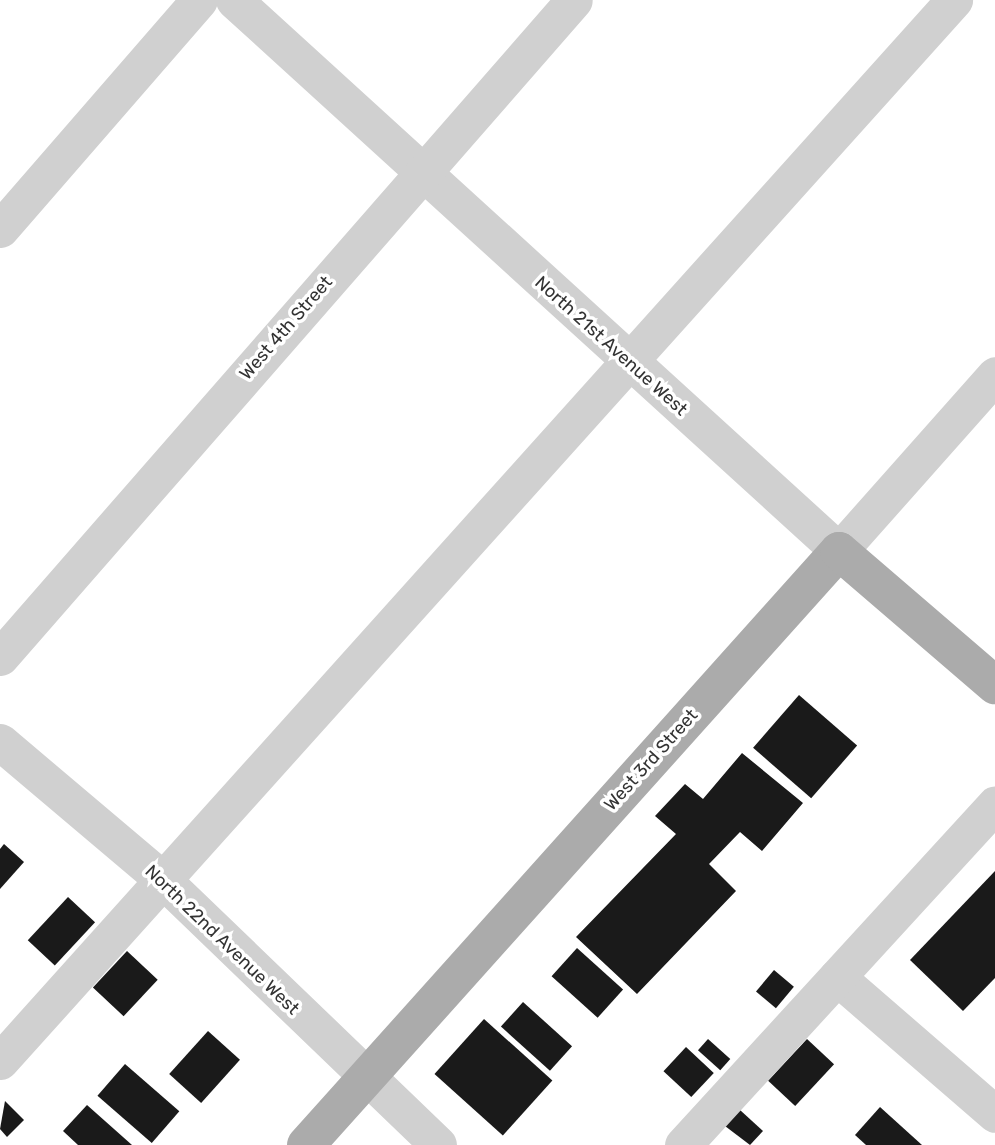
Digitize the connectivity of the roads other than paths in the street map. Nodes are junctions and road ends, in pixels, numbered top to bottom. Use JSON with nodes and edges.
{"nodes":[{"id":1,"x":199,"y":0,"type":"edge"},
{"id":2,"x":234,"y":0,"type":"edge"},
{"id":3,"x":574,"y":0,"type":"edge"},
{"id":4,"x":954,"y":0,"type":"edge"},
{"id":5,"x":421,"y":171,"type":"junction"},
{"id":6,"x":0,"y":229,"type":"edge"},
{"id":7,"x":628,"y":364,"type":"junction"},
{"id":8,"x":995,"y":375,"type":"edge"},
{"id":9,"x":839,"y":551,"type":"junction"},
{"id":10,"x":0,"y":657,"type":"edge"},
{"id":11,"x":995,"y":685,"type":"edge"},
{"id":12,"x":0,"y":742,"type":"edge"},
{"id":13,"x":995,"y":804,"type":"edge"},
{"id":14,"x":162,"y":880,"type":"junction"},
{"id":15,"x":837,"y":977,"type":"junction"},
{"id":16,"x":0,"y":1061,"type":"edge"},
{"id":17,"x":366,"y":1079,"type":"junction"},
{"id":18,"x":995,"y":1114,"type":"edge"},
{"id":19,"x":306,"y":1145,"type":"edge"},
{"id":20,"x":438,"y":1145,"type":"edge"},
{"id":21,"x":683,"y":1145,"type":"edge"}],
"edges":[{"from":1,"to":6,"type":"street"},
{"from":2,"to":5,"type":"street","name":"North 21st Avenue West"},
{"from":3,"to":5,"type":"street","name":"West 4th Street"},
{"from":4,"to":7,"type":"street"},
{"from":5,"to":7,"type":"street","name":"North 21st Avenue West"},
{"from":5,"to":10,"type":"street","name":"West 4th Street"},
{"from":7,"to":9,"type":"street","name":"North 21st Avenue West"},
{"from":7,"to":14,"type":"street"},
{"from":8,"to":9,"type":"street","name":"West 3rd Street"},
{"from":9,"to":11,"type":"main road","name":"North 21st Avenue West"},
{"from":9,"to":17,"type":"main road","name":"West 3rd Street"},
{"from":12,"to":14,"type":"street","name":"North 22nd Avenue West"},
{"from":13,"to":15,"type":"street"},
{"from":14,"to":16,"type":"street"},
{"from":14,"to":17,"type":"street","name":"North 22nd Avenue West"},
{"from":15,"to":18,"type":"street"},
{"from":15,"to":21,"type":"street"},
{"from":17,"to":19,"type":"main road","name":"West 3rd Street"},
{"from":17,"to":20,"type":"street","name":"North 22nd Avenue West"}]}
